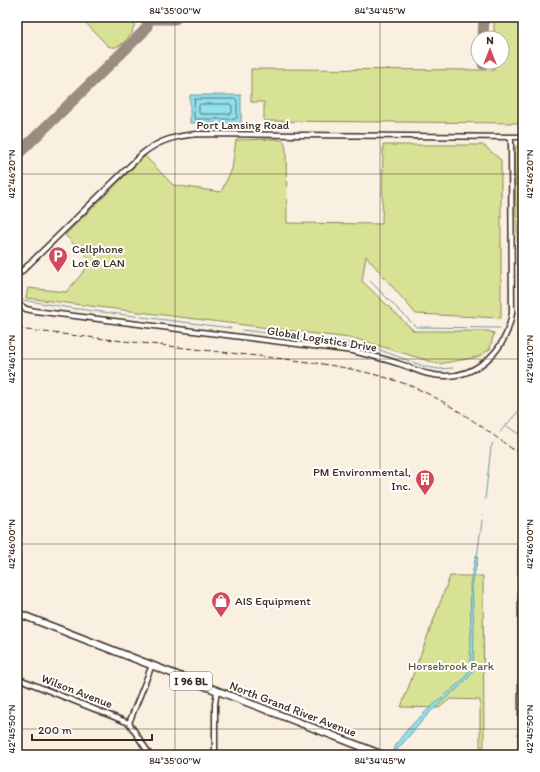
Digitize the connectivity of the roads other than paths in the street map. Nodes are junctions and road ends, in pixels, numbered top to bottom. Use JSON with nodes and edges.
{"nodes":[{"id":1,"x":511,"y":136,"type":"junction"},
{"id":2,"x":523,"y":137,"type":"edge"},
{"id":3,"x":17,"y":276,"type":"edge"},
{"id":4,"x":17,"y":303,"type":"edge"},
{"id":5,"x":523,"y":532,"type":"edge"},
{"id":6,"x":522,"y":590,"type":"edge"},
{"id":7,"x":17,"y":613,"type":"edge"},
{"id":8,"x":152,"y":665,"type":"junction"},
{"id":9,"x":17,"y":678,"type":"edge"},
{"id":10,"x":217,"y":691,"type":"junction"},
{"id":11,"x":129,"y":723,"type":"junction"},
{"id":12,"x":365,"y":748,"type":"junction"},
{"id":13,"x":150,"y":755,"type":"edge"},
{"id":14,"x":215,"y":755,"type":"edge"},
{"id":15,"x":357,"y":755,"type":"edge"},
{"id":16,"x":383,"y":755,"type":"edge"},
{"id":17,"x":521,"y":755,"type":"edge"}],
"edges":[{"from":1,"to":2,"type":"street","name":"Port Lansing Road"},
{"from":1,"to":3,"type":"street","name":"Port Lansing Road"},
{"from":1,"to":4,"type":"street","name":"Global Logistics Drive"},
{"from":5,"to":6,"type":"street"},
{"from":6,"to":17,"type":"street"},
{"from":7,"to":8,"type":"main road","name":"North Grand River Avenue","number":"I 96 BL"},
{"from":8,"to":10,"type":"main road","name":"North Grand River Avenue","number":"I 96 BL"},
{"from":8,"to":11,"type":"street"},
{"from":9,"to":11,"type":"street","name":"Wilson Avenue"},
{"from":10,"to":12,"type":"main road","name":"North Grand River Avenue","number":"I 96 BL"},
{"from":10,"to":14,"type":"street"},
{"from":11,"to":13,"type":"street"},
{"from":12,"to":15,"type":"street"},
{"from":12,"to":16,"type":"main road","name":"North Grand River Avenue","number":"I 96 BL"}]}
